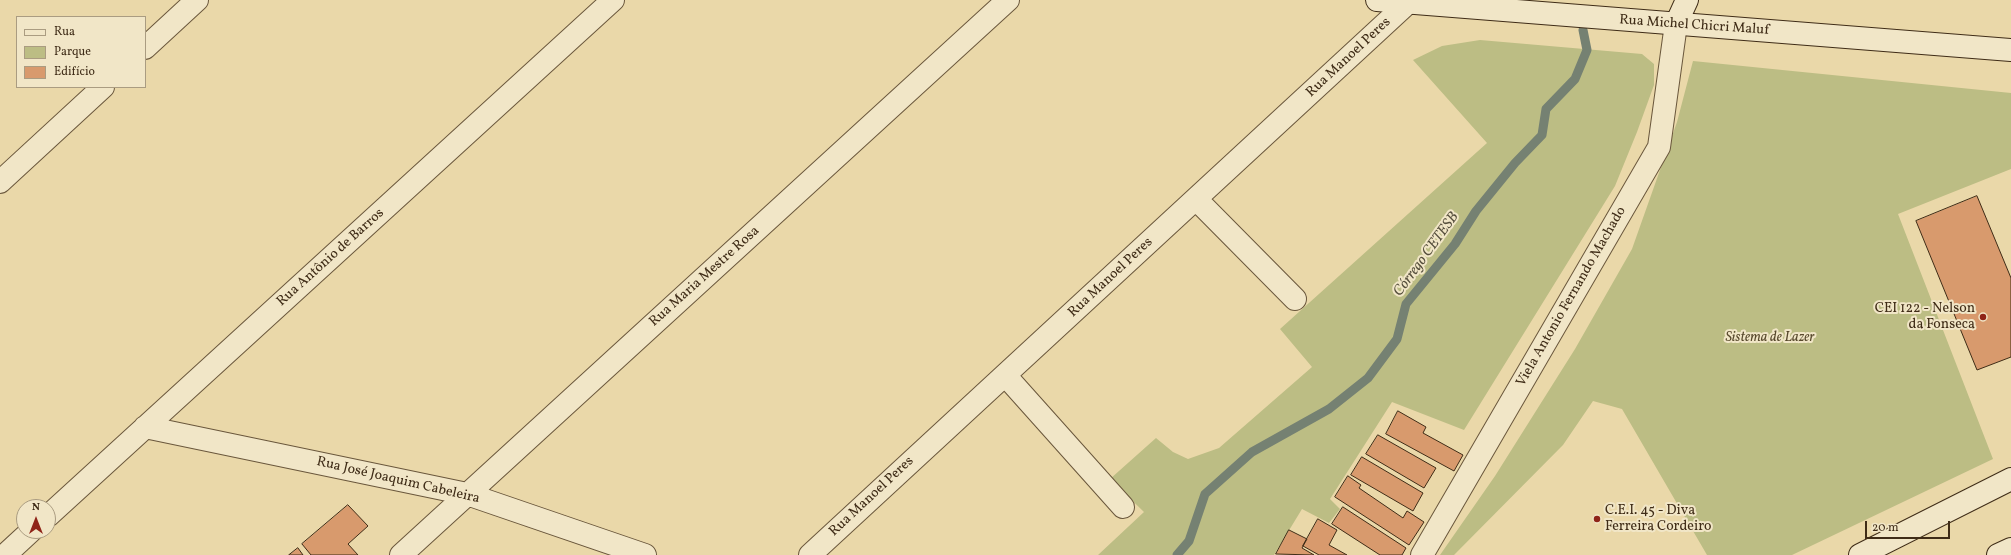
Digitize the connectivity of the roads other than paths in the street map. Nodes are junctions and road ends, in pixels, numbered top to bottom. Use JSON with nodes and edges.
{"nodes":[{"id":1,"x":197,"y":0,"type":"edge"},
{"id":2,"x":613,"y":0,"type":"edge"},
{"id":3,"x":1008,"y":0,"type":"edge"},
{"id":4,"x":1377,"y":0,"type":"edge"},
{"id":5,"x":1687,"y":0,"type":"edge"},
{"id":6,"x":1410,"y":2,"type":"edge"},
{"id":7,"x":1676,"y":24,"type":"junction"},
{"id":8,"x":146,"y":47,"type":"edge"},
{"id":9,"x":2011,"y":50,"type":"edge"},
{"id":10,"x":102,"y":88,"type":"edge"},
{"id":11,"x":0,"y":182,"type":"edge"},
{"id":12,"x":1196,"y":199,"type":"junction"},
{"id":13,"x":1295,"y":299,"type":"dead end"},
{"id":14,"x":1005,"y":375,"type":"junction"},
{"id":15,"x":145,"y":427,"type":"junction"},
{"id":16,"x":2011,"y":478,"type":"edge"},
{"id":17,"x":467,"y":494,"type":"junction"},
{"id":18,"x":1123,"y":507,"type":"dead end"},
{"id":19,"x":56,"y":509,"type":"edge"},
{"id":20,"x":22,"y":539,"type":"edge"},
{"id":21,"x":2011,"y":549,"type":"edge"},
{"id":22,"x":824,"y":550,"type":"edge"},
{"id":23,"x":5,"y":555,"type":"edge"},
{"id":24,"x":401,"y":555,"type":"edge"},
{"id":25,"x":646,"y":555,"type":"edge"},
{"id":26,"x":1422,"y":555,"type":"edge"},
{"id":27,"x":1860,"y":555,"type":"edge"},
{"id":28,"x":1998,"y":555,"type":"edge"}],
"edges":[{"from":1,"to":8,"type":"street"},
{"from":2,"to":15,"type":"street","name":"Rua Antônio de Barros"},
{"from":3,"to":17,"type":"street","name":"Rua Maria Mestre Rosa"},
{"from":4,"to":6,"type":"street","name":"Rua Michel Chicri Maluf"},
{"from":5,"to":7,"type":"street","name":"Viela Antonio Fernando Machado"},
{"from":6,"to":7,"type":"street","name":"Rua Michel Chicri Maluf"},
{"from":6,"to":12,"type":"street","name":"Rua Manoel Peres"},
{"from":7,"to":9,"type":"street","name":"Rua Michel Chicri Maluf"},
{"from":7,"to":26,"type":"street","name":"Viela Antonio Fernando Machado"},
{"from":10,"to":11,"type":"street"},
{"from":12,"to":13,"type":"street"},
{"from":12,"to":14,"type":"street","name":"Rua Manoel Peres"},
{"from":14,"to":18,"type":"street"},
{"from":14,"to":22,"type":"street","name":"Rua Manoel Peres"},
{"from":15,"to":17,"type":"street","name":"Rua José Joaquim Cabeleira"},
{"from":15,"to":19,"type":"street","name":"Rua Antônio de Barros"},
{"from":16,"to":27,"type":"street"},
{"from":17,"to":24,"type":"street","name":"Rua Maria Mestre Rosa"},
{"from":17,"to":25,"type":"street","name":"Rua José Joaquim Cabeleira"},
{"from":20,"to":23,"type":"street"},
{"from":21,"to":28,"type":"street"}]}
